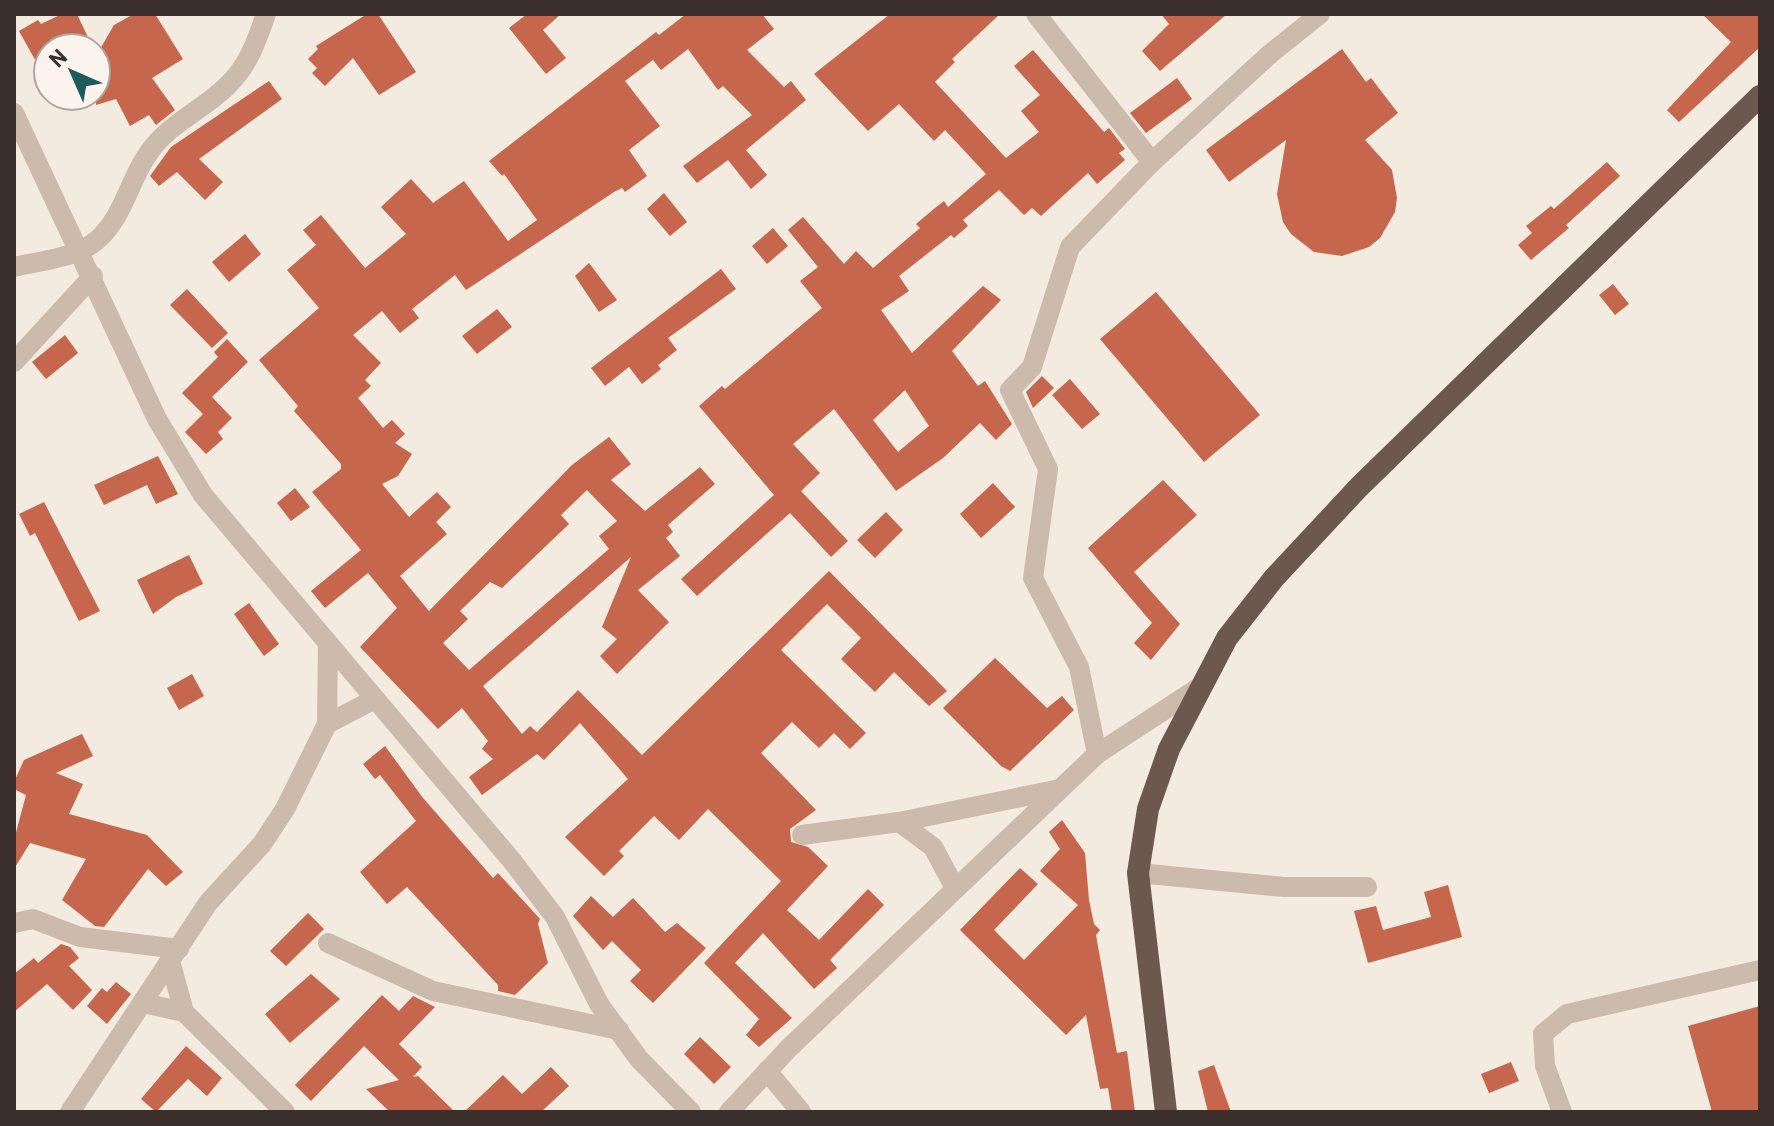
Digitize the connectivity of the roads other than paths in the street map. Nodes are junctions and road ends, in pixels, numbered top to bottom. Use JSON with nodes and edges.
{"nodes":[{"id":1,"x":266,"y":14,"type":"edge"},
{"id":2,"x":1036,"y":14,"type":"edge"},
{"id":3,"x":1320,"y":14,"type":"edge"},
{"id":4,"x":1760,"y":96,"type":"edge"},
{"id":5,"x":14,"y":113,"type":"edge"},
{"id":6,"x":1152,"y":162,"type":"junction"},
{"id":7,"x":81,"y":250,"type":"junction"},
{"id":8,"x":14,"y":267,"type":"edge"},
{"id":9,"x":93,"y":276,"type":"junction"},
{"id":10,"x":14,"y":362,"type":"edge"},
{"id":11,"x":328,"y":643,"type":"junction"},
{"id":12,"x":1198,"y":688,"type":"junction"},
{"id":13,"x":373,"y":700,"type":"junction"},
{"id":14,"x":327,"y":724,"type":"junction"},
{"id":15,"x":1097,"y":754,"type":"junction"},
{"id":16,"x":1061,"y":788,"type":"junction"},
{"id":17,"x":899,"y":822,"type":"junction"},
{"id":18,"x":802,"y":835,"type":"dead end"},
{"id":19,"x":1138,"y":873,"type":"junction"},
{"id":20,"x":1367,"y":887,"type":"dead end"},
{"id":21,"x":955,"y":888,"type":"junction"},
{"id":22,"x":14,"y":923,"type":"edge"},
{"id":23,"x":328,"y":943,"type":"dead end"},
{"id":24,"x":174,"y":955,"type":"junction"},
{"id":25,"x":1760,"y":970,"type":"edge"},
{"id":26,"x":143,"y":1003,"type":"junction"},
{"id":27,"x":184,"y":1012,"type":"junction"},
{"id":28,"x":619,"y":1030,"type":"junction"},
{"id":29,"x":767,"y":1071,"type":"junction"},
{"id":30,"x":70,"y":1112,"type":"edge"},
{"id":31,"x":285,"y":1112,"type":"edge"},
{"id":32,"x":691,"y":1112,"type":"edge"},
{"id":33,"x":729,"y":1112,"type":"edge"},
{"id":34,"x":801,"y":1112,"type":"edge"},
{"id":35,"x":1166,"y":1112,"type":"edge"},
{"id":36,"x":1562,"y":1112,"type":"edge"}],
"edges":[{"from":1,"to":7,"type":"street"},
{"from":2,"to":6,"type":"street"},
{"from":3,"to":6,"type":"street"},
{"from":4,"to":12,"type":"highway"},
{"from":5,"to":7,"type":"street"},
{"from":6,"to":15,"type":"street"},
{"from":7,"to":8,"type":"street"},
{"from":7,"to":9,"type":"street"},
{"from":9,"to":10,"type":"street"},
{"from":9,"to":11,"type":"street"},
{"from":11,"to":13,"type":"street"},
{"from":11,"to":14,"type":"street"},
{"from":12,"to":15,"type":"street"},
{"from":12,"to":19,"type":"highway"},
{"from":13,"to":14,"type":"street"},
{"from":13,"to":28,"type":"street"},
{"from":14,"to":24,"type":"street"},
{"from":15,"to":16,"type":"street"},
{"from":16,"to":17,"type":"street"},
{"from":16,"to":21,"type":"street"},
{"from":17,"to":18,"type":"street"},
{"from":17,"to":21,"type":"street"},
{"from":19,"to":20,"type":"street"},
{"from":19,"to":35,"type":"highway"},
{"from":21,"to":29,"type":"street"},
{"from":22,"to":24,"type":"street"},
{"from":23,"to":28,"type":"street"},
{"from":24,"to":26,"type":"street"},
{"from":24,"to":27,"type":"street"},
{"from":25,"to":36,"type":"street"},
{"from":26,"to":27,"type":"street"},
{"from":26,"to":30,"type":"street"},
{"from":27,"to":31,"type":"street"},
{"from":28,"to":32,"type":"street"},
{"from":29,"to":33,"type":"street"},
{"from":29,"to":34,"type":"street"}]}
